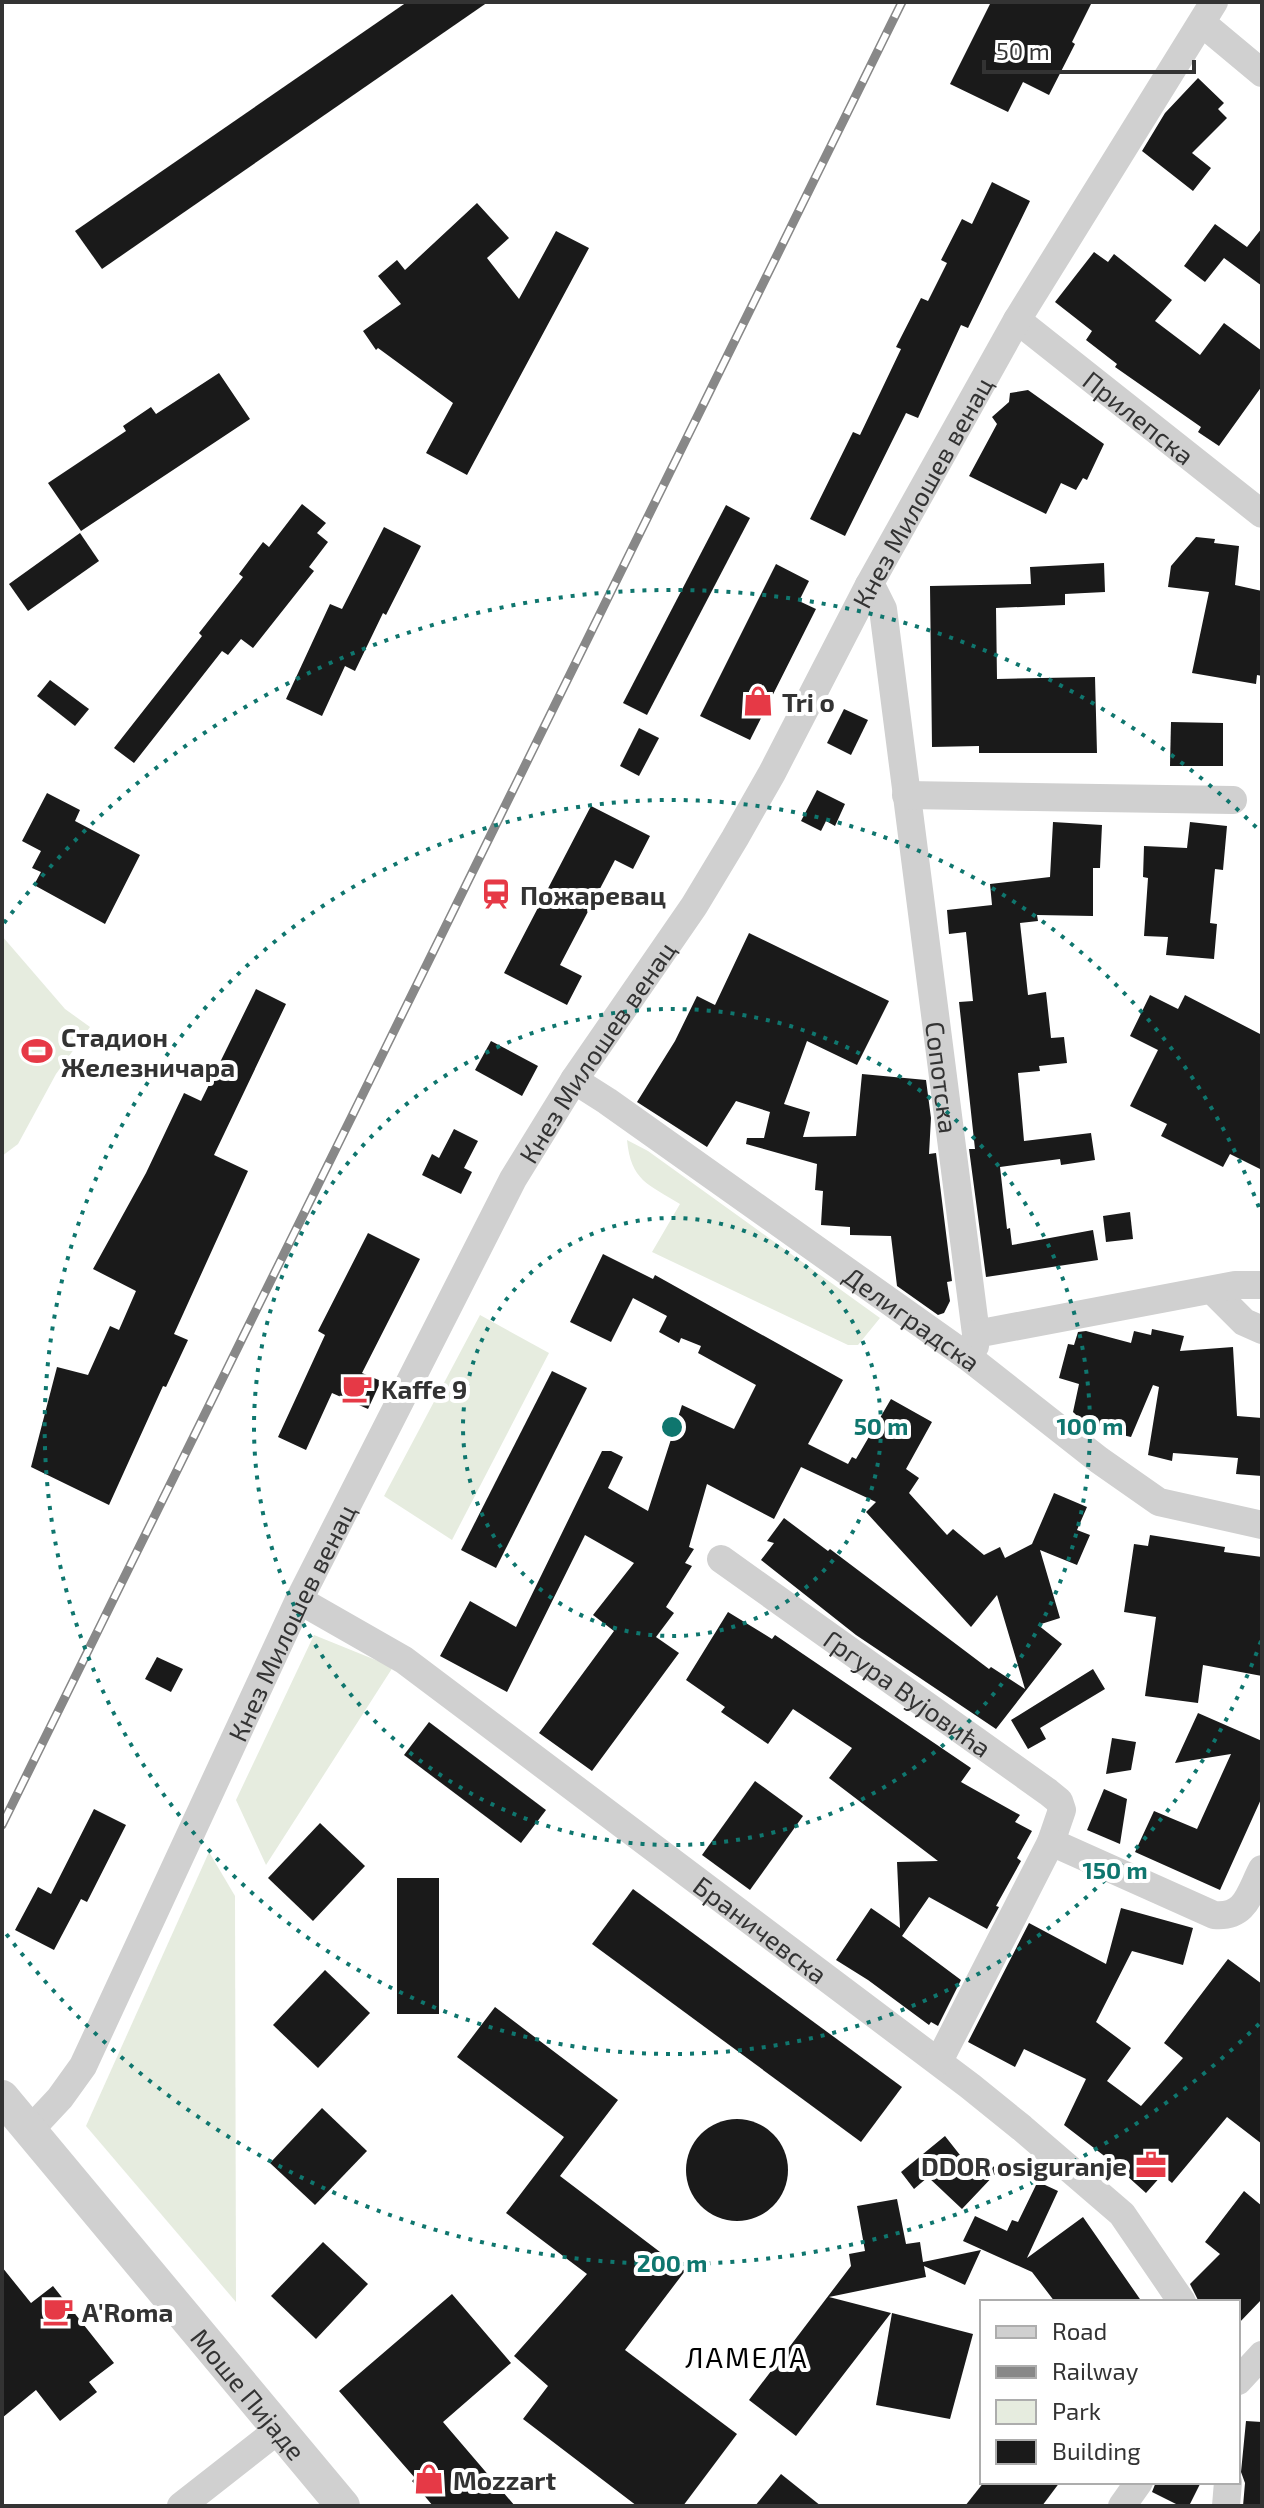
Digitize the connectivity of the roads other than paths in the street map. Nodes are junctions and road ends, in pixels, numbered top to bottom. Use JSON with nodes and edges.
{"nodes":[{"id":1,"x":1208,"y":12,"type":"edge"},
{"id":2,"x":1262,"y":73,"type":"edge"},
{"id":3,"x":1017,"y":320,"type":"junction"},
{"id":4,"x":1262,"y":514,"type":"edge"},
{"id":5,"x":869,"y":585,"type":"junction"},
{"id":6,"x":906,"y":795,"type":"junction"},
{"id":7,"x":1233,"y":800,"type":"dead end"},
{"id":8,"x":574,"y":1080,"type":"junction"},
{"id":9,"x":1262,"y":1285,"type":"edge"},
{"id":10,"x":1212,"y":1290,"type":"junction"},
{"id":11,"x":1262,"y":1330,"type":"edge"},
{"id":12,"x":972,"y":1346,"type":"junction"},
{"id":13,"x":1262,"y":1525,"type":"edge"},
{"id":14,"x":721,"y":1559,"type":"dead end"},
{"id":15,"x":299,"y":1600,"type":"junction"},
{"id":16,"x":1051,"y":1842,"type":"junction"},
{"id":17,"x":1262,"y":1869,"type":"edge"},
{"id":18,"x":939,"y":2061,"type":"junction"},
{"id":19,"x":2,"y":2097,"type":"edge"},
{"id":20,"x":31,"y":2129,"type":"junction"},
{"id":21,"x":1181,"y":2300,"type":"edge"},
{"id":22,"x":1262,"y":2355,"type":"edge"},
{"id":23,"x":1240,"y":2379,"type":"edge"},
{"id":24,"x":278,"y":2430,"type":"junction"},
{"id":25,"x":1138,"y":2484,"type":"edge"},
{"id":26,"x":1228,"y":2484,"type":"edge"},
{"id":27,"x":181,"y":2506,"type":"edge"},
{"id":28,"x":343,"y":2506,"type":"edge"},
{"id":29,"x":1122,"y":2506,"type":"edge"},
{"id":30,"x":1226,"y":2506,"type":"edge"}],
"edges":[{"from":1,"to":2,"type":"street"},
{"from":1,"to":3,"type":"street","name":"Кнез Милошев венац"},
{"from":3,"to":4,"type":"street","name":"Прилепска"},
{"from":3,"to":5,"type":"street","name":"Кнез Милошев венац"},
{"from":5,"to":6,"type":"street","name":"Сопотска"},
{"from":5,"to":8,"type":"street","name":"Кнез Милошев венац"},
{"from":6,"to":7,"type":"street"},
{"from":6,"to":12,"type":"street","name":"Сопотска"},
{"from":8,"to":12,"type":"street","name":"Делиградска"},
{"from":8,"to":15,"type":"street","name":"Кнез Милошев венац"},
{"from":9,"to":10,"type":"street"},
{"from":10,"to":11,"type":"street"},
{"from":10,"to":12,"type":"street"},
{"from":12,"to":13,"type":"street","name":"Делиградска"},
{"from":14,"to":16,"type":"street","name":"Гргура Вујовића"},
{"from":15,"to":18,"type":"street","name":"Браничевска"},
{"from":15,"to":20,"type":"street","name":"Кнез Милошев венац"},
{"from":16,"to":17,"type":"street"},
{"from":16,"to":18,"type":"street"},
{"from":18,"to":21,"type":"street","name":"Браничевска"},
{"from":19,"to":20,"type":"street","name":"Моше Пијаде"},
{"from":20,"to":24,"type":"street","name":"Моше Пијаде"},
{"from":22,"to":23,"type":"street"},
{"from":24,"to":27,"type":"street"},
{"from":24,"to":28,"type":"street","name":"Моше Пијаде"},
{"from":25,"to":29,"type":"street"},
{"from":26,"to":30,"type":"street"}]}
